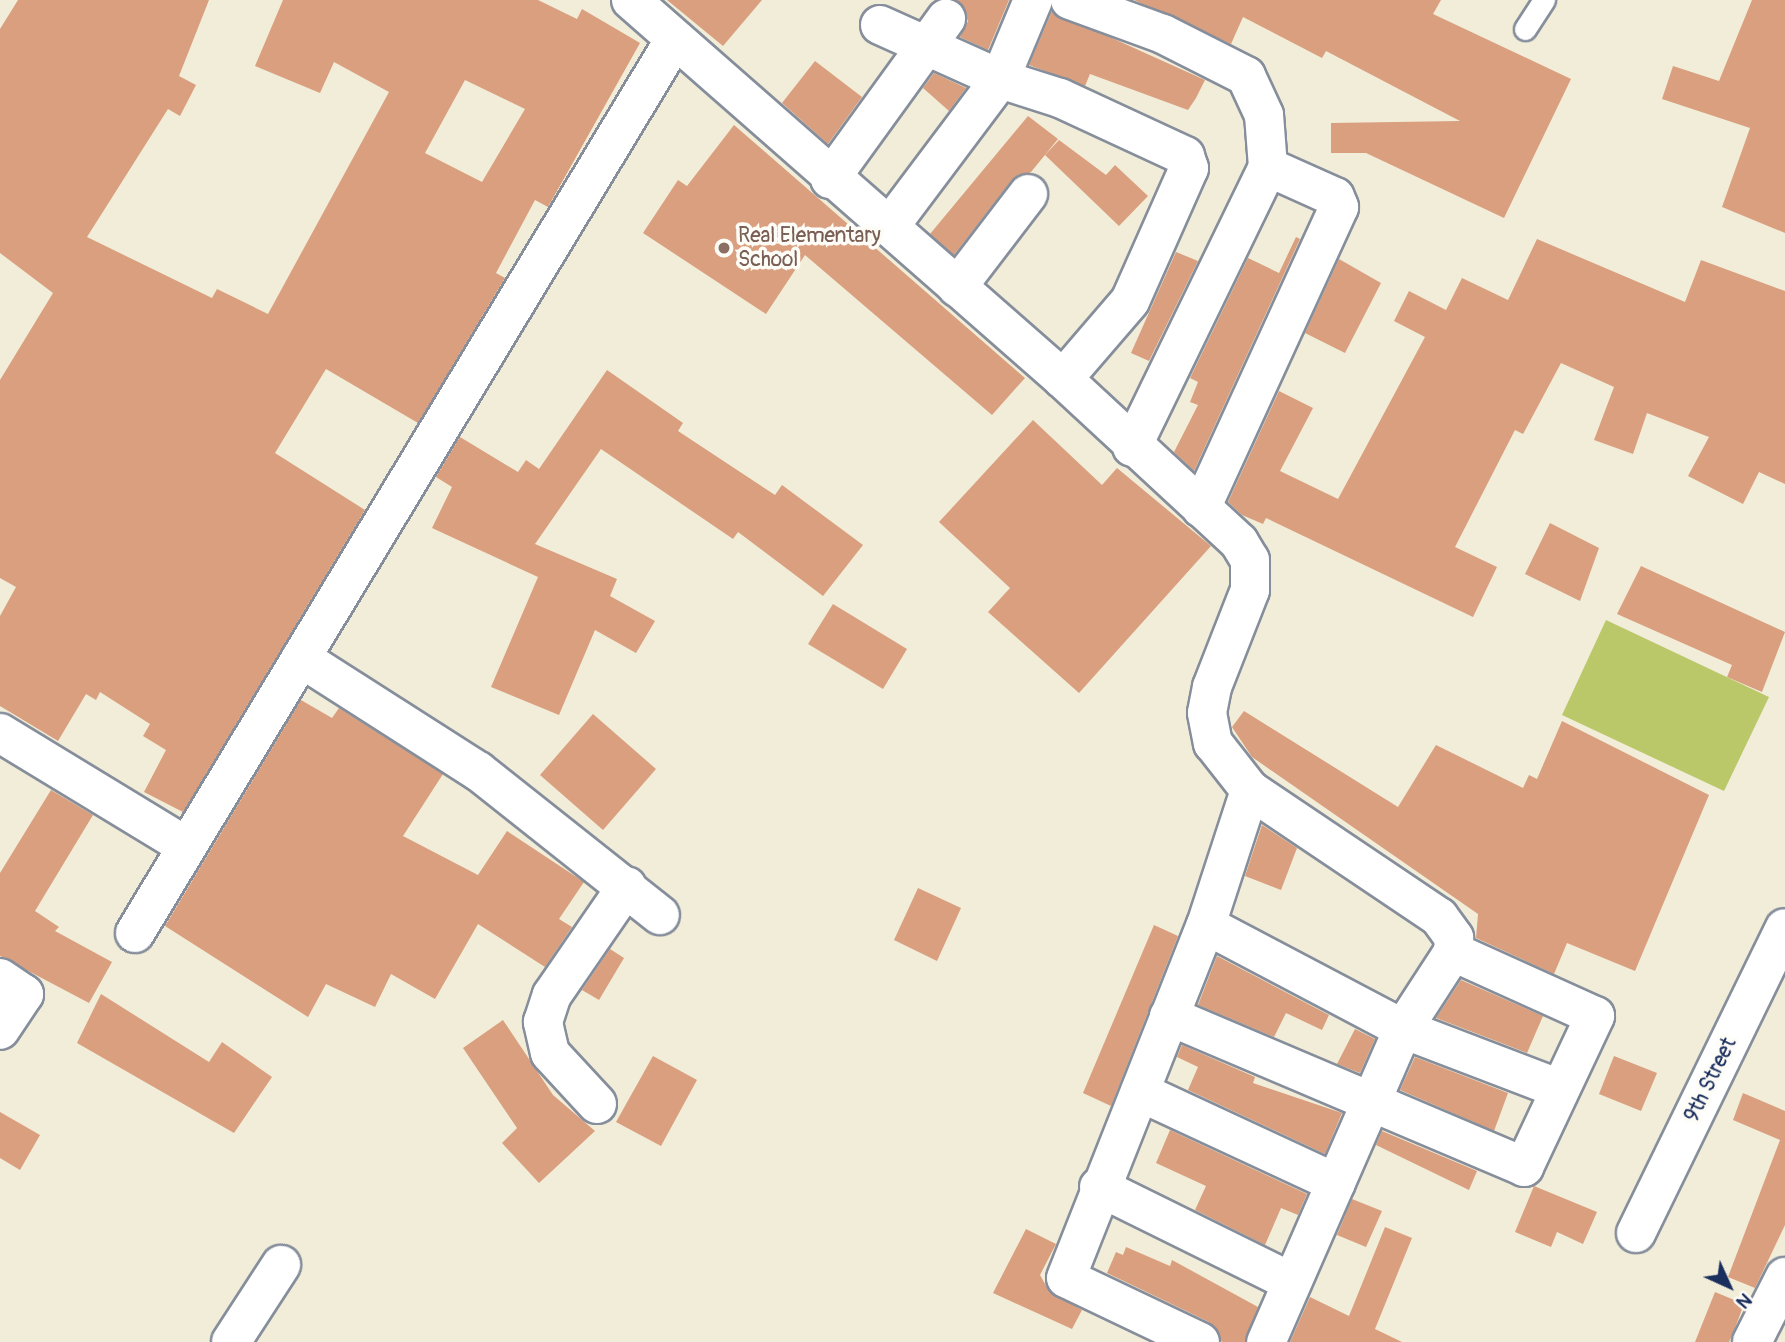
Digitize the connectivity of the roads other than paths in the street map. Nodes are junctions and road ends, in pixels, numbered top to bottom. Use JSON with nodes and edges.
{"nodes":[{"id":1,"x":631,"y":0,"type":"edge"},
{"id":2,"x":1033,"y":0,"type":"edge"},
{"id":3,"x":1070,"y":0,"type":"edge"},
{"id":4,"x":1544,"y":0,"type":"edge"},
{"id":5,"x":880,"y":25,"type":"dead end"},
{"id":6,"x":1525,"y":29,"type":"dead end"},
{"id":7,"x":937,"y":34,"type":"junction"},
{"id":8,"x":675,"y":39,"type":"junction"},
{"id":9,"x":1000,"y":79,"type":"junction"},
{"id":10,"x":1268,"y":167,"type":"junction"},
{"id":11,"x":830,"y":179,"type":"junction"},
{"id":12,"x":1028,"y":194,"type":"dead end"},
{"id":13,"x":889,"y":227,"type":"junction"},
{"id":14,"x":957,"y":287,"type":"junction"},
{"id":15,"x":1063,"y":379,"type":"junction"},
{"id":16,"x":1132,"y":447,"type":"junction"},
{"id":17,"x":1201,"y":508,"type":"junction"},
{"id":18,"x":301,"y":658,"type":"junction"},
{"id":19,"x":0,"y":733,"type":"edge"},
{"id":20,"x":1251,"y":790,"type":"junction"},
{"id":21,"x":186,"y":846,"type":"junction"},
{"id":22,"x":627,"y":886,"type":"junction"},
{"id":23,"x":660,"y":915,"type":"dead end"},
{"id":24,"x":1206,"y":925,"type":"junction"},
{"id":25,"x":1785,"y":928,"type":"edge"},
{"id":26,"x":135,"y":933,"type":"dead end"},
{"id":27,"x":1453,"y":952,"type":"junction"},
{"id":28,"x":0,"y":978,"type":"edge"},
{"id":29,"x":1169,"y":1016,"type":"junction"},
{"id":30,"x":1403,"y":1029,"type":"junction"},
{"id":31,"x":0,"y":1030,"type":"edge"},
{"id":32,"x":1560,"y":1089,"type":"junction"},
{"id":33,"x":1140,"y":1092,"type":"junction"},
{"id":34,"x":1370,"y":1100,"type":"junction"},
{"id":35,"x":597,"y":1104,"type":"dead end"},
{"id":36,"x":1336,"y":1183,"type":"junction"},
{"id":37,"x":1099,"y":1187,"type":"junction"},
{"id":38,"x":1636,"y":1233,"type":"dead end"},
{"id":39,"x":281,"y":1265,"type":"dead end"},
{"id":40,"x":1785,"y":1277,"type":"edge"},
{"id":41,"x":1292,"y":1282,"type":"junction"},
{"id":42,"x":231,"y":1342,"type":"edge"},
{"id":43,"x":1200,"y":1342,"type":"edge"},
{"id":44,"x":1266,"y":1342,"type":"edge"},
{"id":45,"x":1752,"y":1342,"type":"edge"}],
"edges":[{"from":1,"to":8,"type":"street"},
{"from":2,"to":9,"type":"street"},
{"from":3,"to":10,"type":"street"},
{"from":4,"to":6,"type":"lane"},
{"from":5,"to":7,"type":"street"},
{"from":7,"to":9,"type":"street"},
{"from":7,"to":11,"type":"street"},
{"from":8,"to":11,"type":"street"},
{"from":8,"to":18,"type":"street"},
{"from":9,"to":13,"type":"street"},
{"from":9,"to":15,"type":"street"},
{"from":10,"to":16,"type":"street"},
{"from":10,"to":17,"type":"street"},
{"from":11,"to":13,"type":"street"},
{"from":12,"to":14,"type":"street"},
{"from":13,"to":14,"type":"street"},
{"from":14,"to":15,"type":"street"},
{"from":15,"to":16,"type":"street"},
{"from":16,"to":17,"type":"street"},
{"from":17,"to":20,"type":"street"},
{"from":18,"to":21,"type":"street"},
{"from":18,"to":22,"type":"street"},
{"from":19,"to":21,"type":"street"},
{"from":20,"to":24,"type":"street"},
{"from":20,"to":27,"type":"street"},
{"from":21,"to":26,"type":"street"},
{"from":22,"to":23,"type":"street"},
{"from":22,"to":35,"type":"street"},
{"from":24,"to":29,"type":"street"},
{"from":24,"to":30,"type":"street"},
{"from":25,"to":38,"type":"street","name":"9th Street"},
{"from":27,"to":30,"type":"street"},
{"from":27,"to":32,"type":"street"},
{"from":28,"to":31,"type":"street"},
{"from":29,"to":33,"type":"street"},
{"from":29,"to":34,"type":"street"},
{"from":30,"to":32,"type":"street"},
{"from":30,"to":34,"type":"street"},
{"from":32,"to":34,"type":"street"},
{"from":33,"to":36,"type":"street"},
{"from":33,"to":37,"type":"street"},
{"from":34,"to":36,"type":"street"},
{"from":36,"to":41,"type":"street"},
{"from":37,"to":41,"type":"street"},
{"from":37,"to":43,"type":"street"},
{"from":39,"to":42,"type":"street"},
{"from":40,"to":45,"type":"street"},
{"from":41,"to":44,"type":"street"}]}
